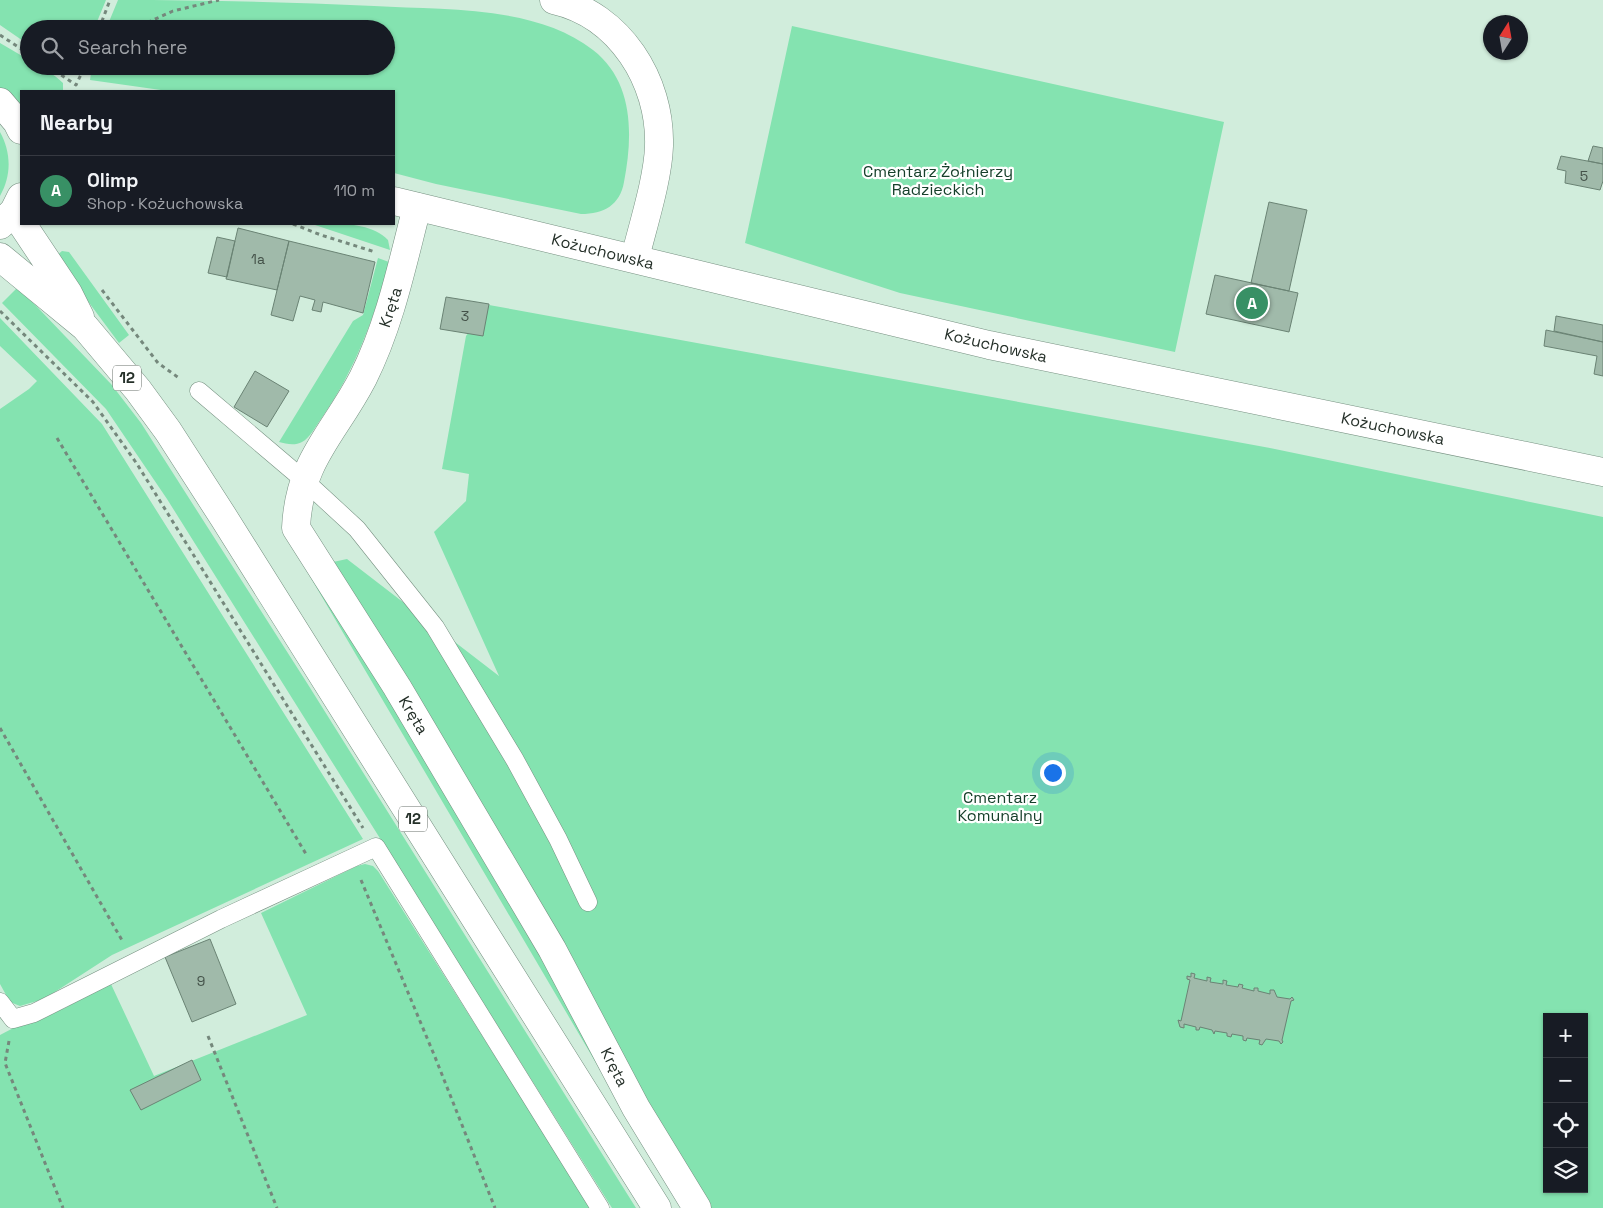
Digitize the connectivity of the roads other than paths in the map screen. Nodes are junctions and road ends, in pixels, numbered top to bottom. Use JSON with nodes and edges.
{"nodes":[{"id":1,"x":554,"y":0,"type":"edge"},
{"id":2,"x":405,"y":204,"type":"edge"},
{"id":3,"x":22,"y":225,"type":"edge"},
{"id":4,"x":0,"y":257,"type":"edge"},
{"id":5,"x":635,"y":258,"type":"junction"},
{"id":6,"x":85,"y":327,"type":"junction"},
{"id":7,"x":199,"y":391,"type":"road end"},
{"id":8,"x":1603,"y":472,"type":"edge"},
{"id":9,"x":305,"y":481,"type":"junction"},
{"id":10,"x":588,"y":902,"type":"dead end"},
{"id":11,"x":0,"y":1002,"type":"edge"},
{"id":12,"x":600,"y":1208,"type":"edge"},
{"id":13,"x":657,"y":1208,"type":"edge"},
{"id":14,"x":696,"y":1208,"type":"edge"}],
"edges":[{"from":1,"to":5,"type":"main road"},
{"from":2,"to":5,"type":"main road","name":"Kożuchowska"},
{"from":2,"to":9,"type":"main road","name":"Kręta"},
{"from":3,"to":6,"type":"main road","number":"12"},
{"from":4,"to":6,"type":"main road","number":"12"},
{"from":5,"to":8,"type":"main road","name":"Kożuchowska"},
{"from":6,"to":13,"type":"main road","number":"12"},
{"from":7,"to":9,"type":"lane"},
{"from":9,"to":10,"type":"lane"},
{"from":9,"to":14,"type":"main road","name":"Kręta"},
{"from":11,"to":12,"type":"lane"}]}
